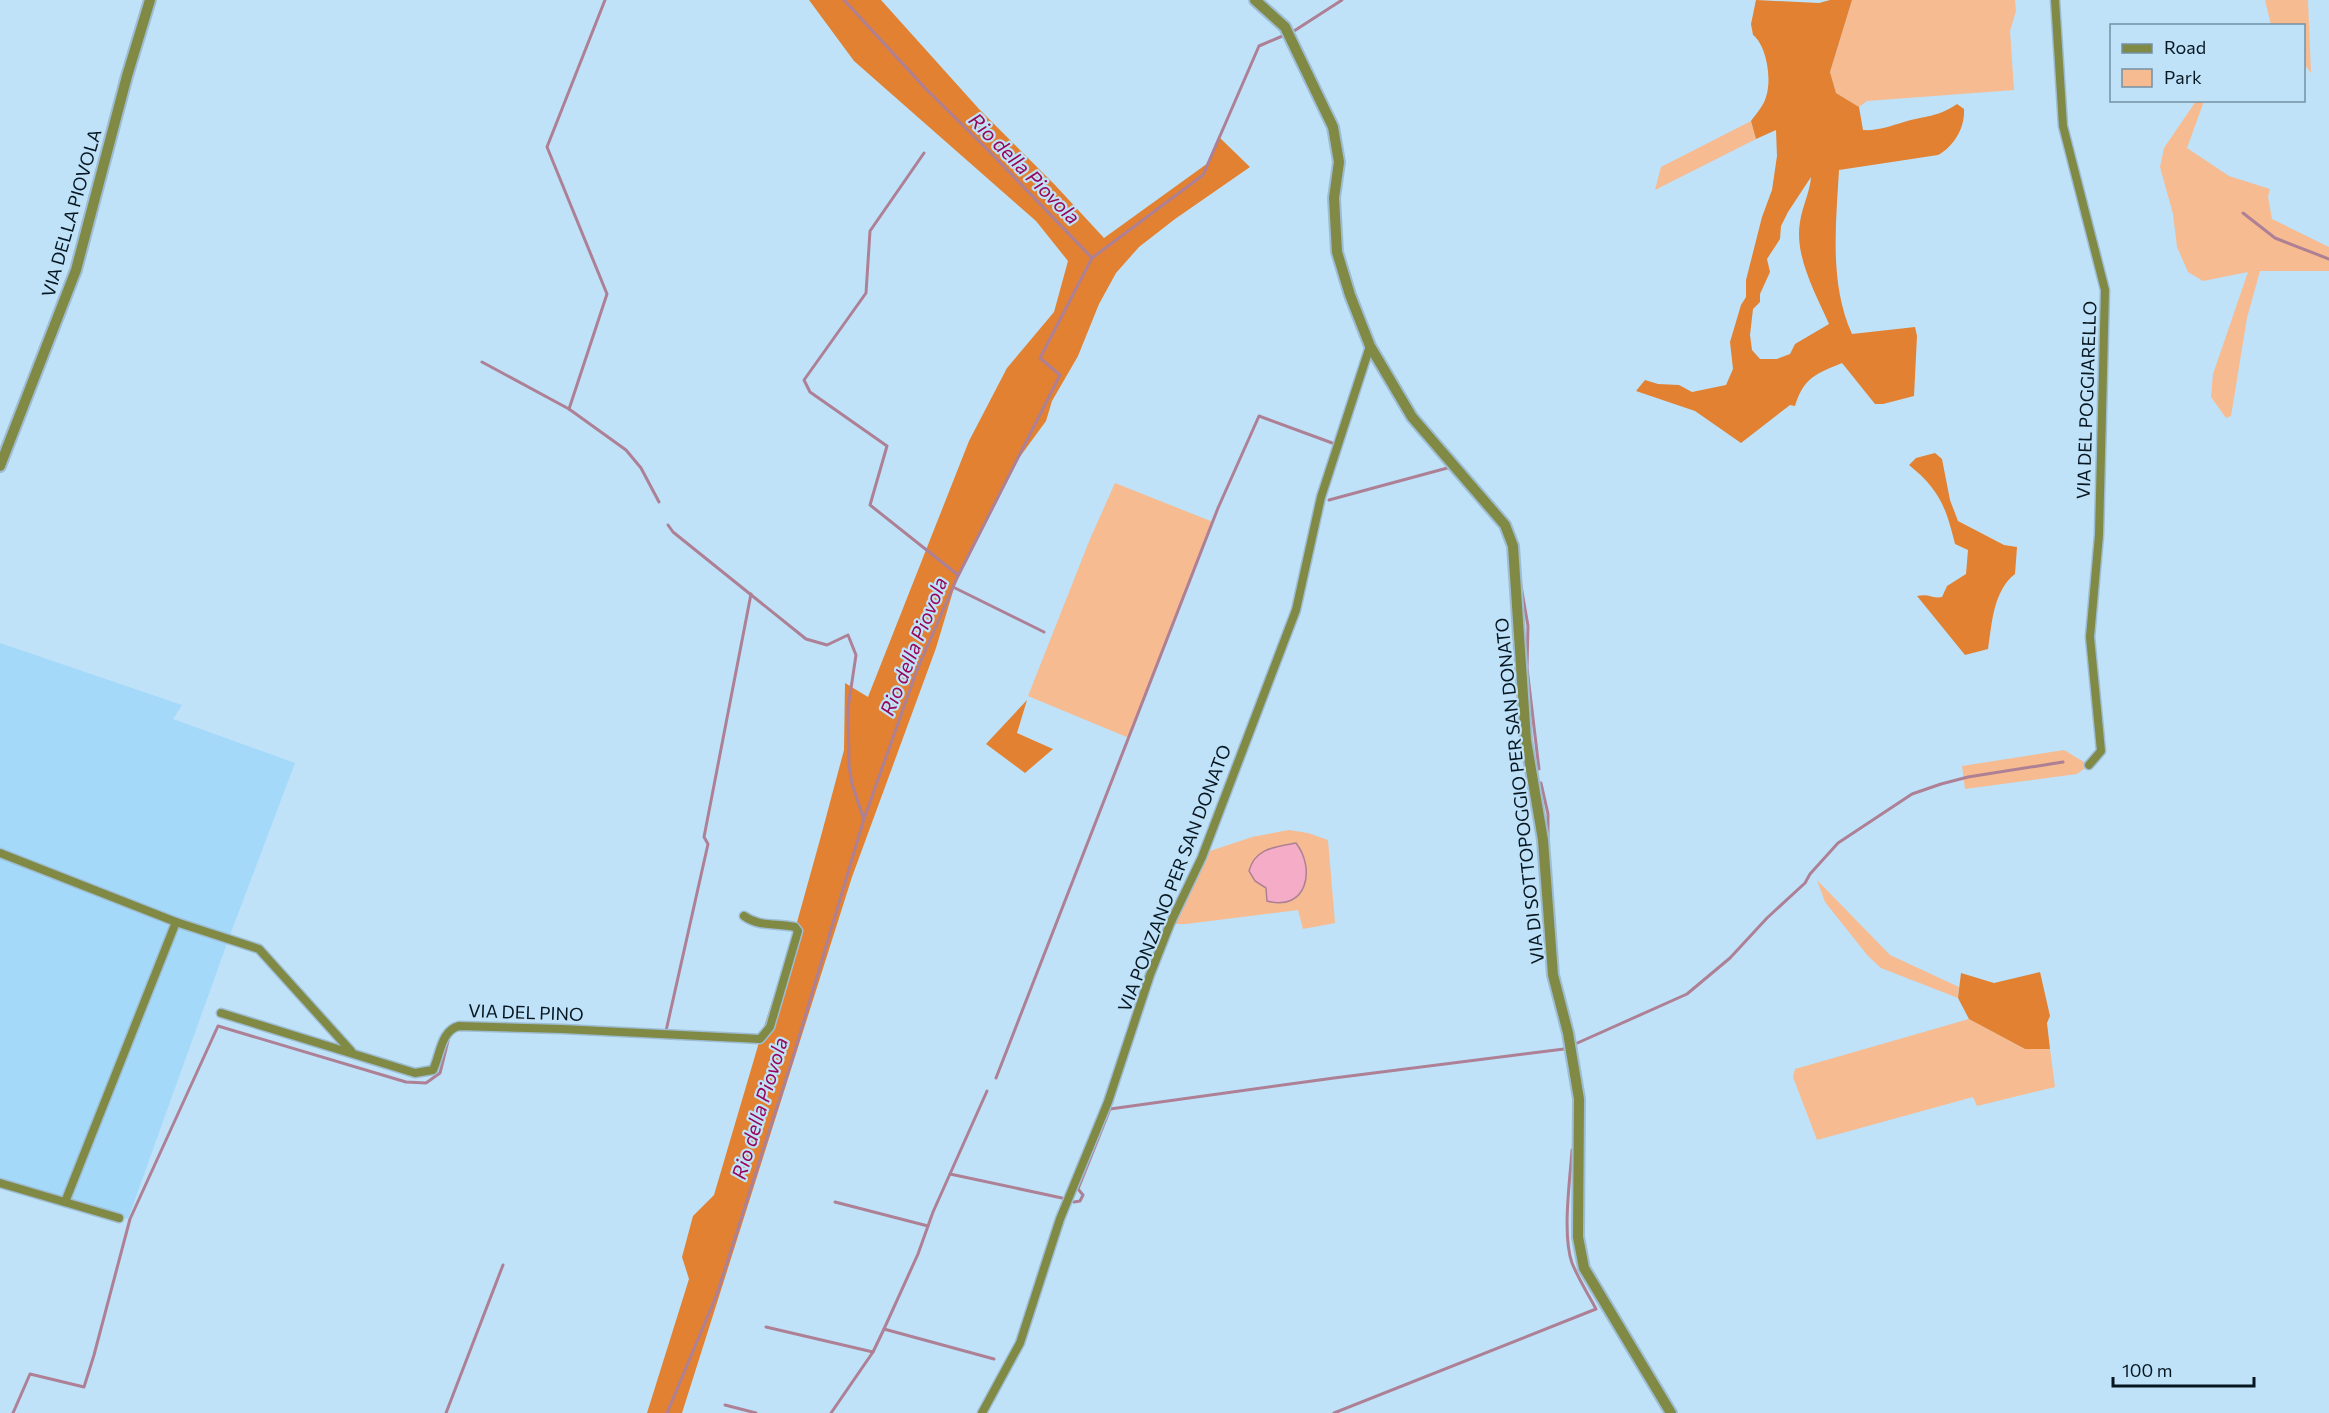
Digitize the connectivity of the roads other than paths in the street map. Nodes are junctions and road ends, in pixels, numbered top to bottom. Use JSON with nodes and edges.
{"nodes":[{"id":1,"x":150,"y":0,"type":"edge"},
{"id":2,"x":1255,"y":0,"type":"edge"},
{"id":3,"x":2055,"y":0,"type":"edge"},
{"id":4,"x":1370,"y":346,"type":"junction"},
{"id":5,"x":0,"y":466,"type":"edge"},
{"id":6,"x":2089,"y":765,"type":"dead end"},
{"id":7,"x":0,"y":853,"type":"edge"},
{"id":8,"x":744,"y":916,"type":"dead end"},
{"id":9,"x":176,"y":922,"type":"junction"},
{"id":10,"x":221,"y":1013,"type":"dead end"},
{"id":11,"x":354,"y":1054,"type":"junction"},
{"id":12,"x":0,"y":1184,"type":"edge"},
{"id":13,"x":65,"y":1202,"type":"junction"},
{"id":14,"x":119,"y":1218,"type":"dead end"},
{"id":15,"x":982,"y":1413,"type":"edge"},
{"id":16,"x":1671,"y":1413,"type":"edge"}],
"edges":[{"from":1,"to":5,"type":"street","name":"VIA DELLA PIOVOLA"},
{"from":2,"to":4,"type":"street","name":"VIA DI SOTTOPOGGIO PER SAN DONATO"},
{"from":3,"to":6,"type":"street","name":"VIA DEL POGGIARELLO"},
{"from":4,"to":15,"type":"street","name":"VIA PONZANO PER SAN DONATO"},
{"from":4,"to":16,"type":"street","name":"VIA DI SOTTOPOGGIO PER SAN DONATO"},
{"from":7,"to":9,"type":"street"},
{"from":8,"to":11,"type":"street","name":"VIA DEL PINO"},
{"from":9,"to":11,"type":"street"},
{"from":9,"to":13,"type":"street"},
{"from":10,"to":11,"type":"street","name":"VIA DEL PINO"},
{"from":12,"to":13,"type":"street"},
{"from":13,"to":14,"type":"street"}]}
